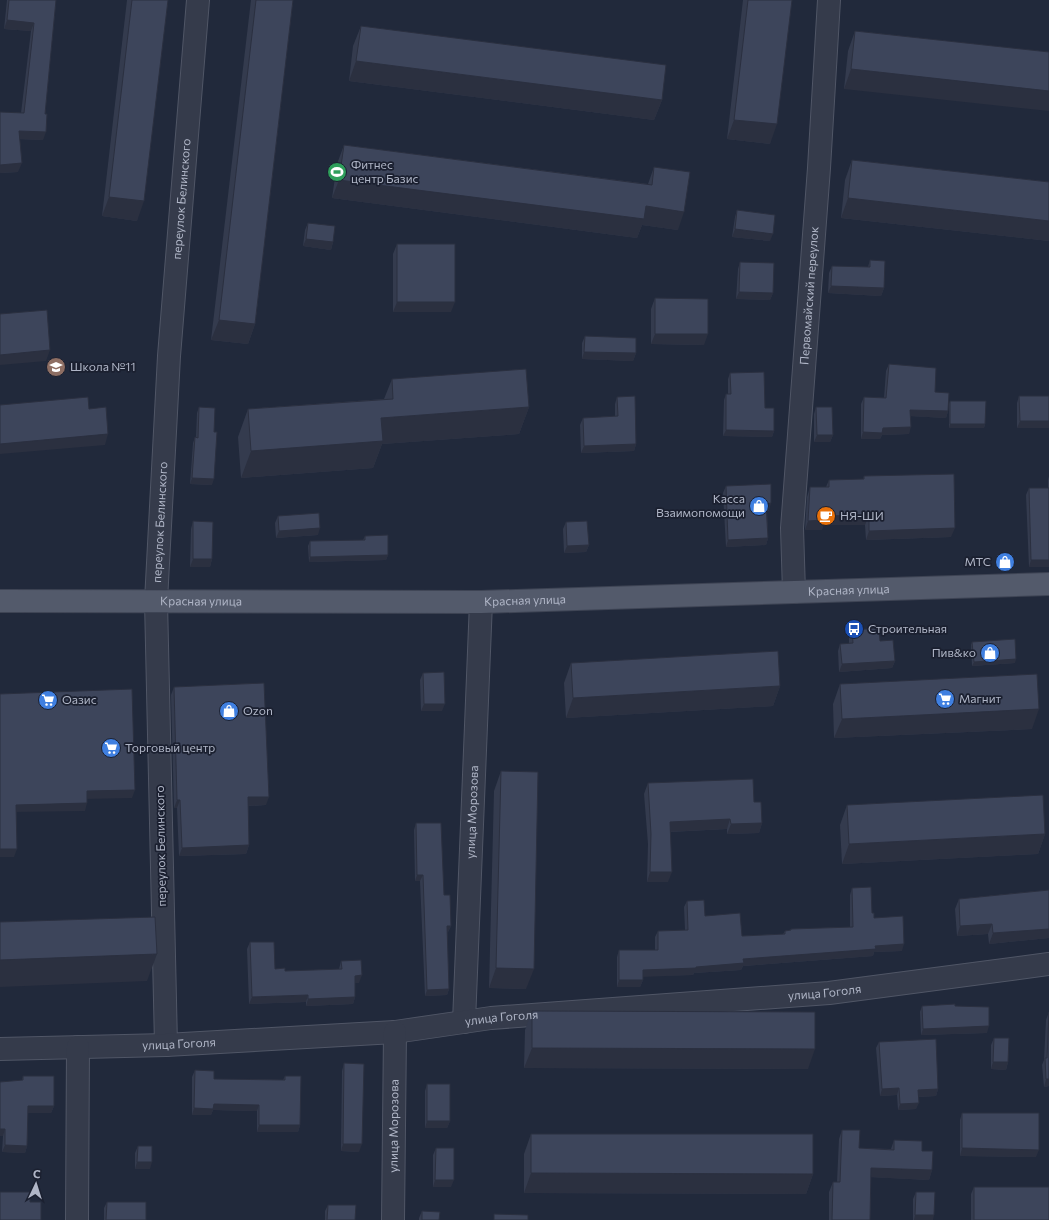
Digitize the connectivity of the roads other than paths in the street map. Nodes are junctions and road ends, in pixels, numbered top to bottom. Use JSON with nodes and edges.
{"nodes":[{"id":1,"x":198,"y":0,"type":"edge"},
{"id":2,"x":829,"y":0,"type":"edge"},
{"id":3,"x":1049,"y":584,"type":"edge"},
{"id":4,"x":794,"y":592,"type":"junction"},
{"id":5,"x":0,"y":601,"type":"edge"},
{"id":6,"x":156,"y":601,"type":"junction"},
{"id":7,"x":480,"y":602,"type":"junction"},
{"id":8,"x":1049,"y":964,"type":"edge"},
{"id":9,"x":464,"y":1022,"type":"junction"},
{"id":10,"x":395,"y":1032,"type":"junction"},
{"id":11,"x":166,"y":1045,"type":"junction"},
{"id":12,"x":78,"y":1047,"type":"junction"},
{"id":13,"x":0,"y":1049,"type":"edge"},
{"id":14,"x":77,"y":1220,"type":"edge"},
{"id":15,"x":393,"y":1220,"type":"edge"}],
"edges":[{"from":1,"to":6,"type":"street","name":"переулок Белинского"},
{"from":2,"to":4,"type":"street","name":"Первомайский переулок"},
{"from":3,"to":4,"type":"main road","name":"Красная улица"},
{"from":4,"to":7,"type":"main road","name":"Красная улица"},
{"from":5,"to":6,"type":"main road","name":"Красная улица"},
{"from":6,"to":7,"type":"main road","name":"Красная улица"},
{"from":6,"to":11,"type":"street","name":"переулок Белинского"},
{"from":7,"to":9,"type":"street","name":"улица Морозова"},
{"from":8,"to":9,"type":"street","name":"улица Гоголя"},
{"from":9,"to":10,"type":"street","name":"улица Гоголя"},
{"from":10,"to":11,"type":"street","name":"улица Гоголя"},
{"from":10,"to":15,"type":"street","name":"улица Морозова"},
{"from":11,"to":12,"type":"street","name":"улица Гоголя"},
{"from":12,"to":13,"type":"street","name":"улица Гоголя"},
{"from":12,"to":14,"type":"street"}]}
